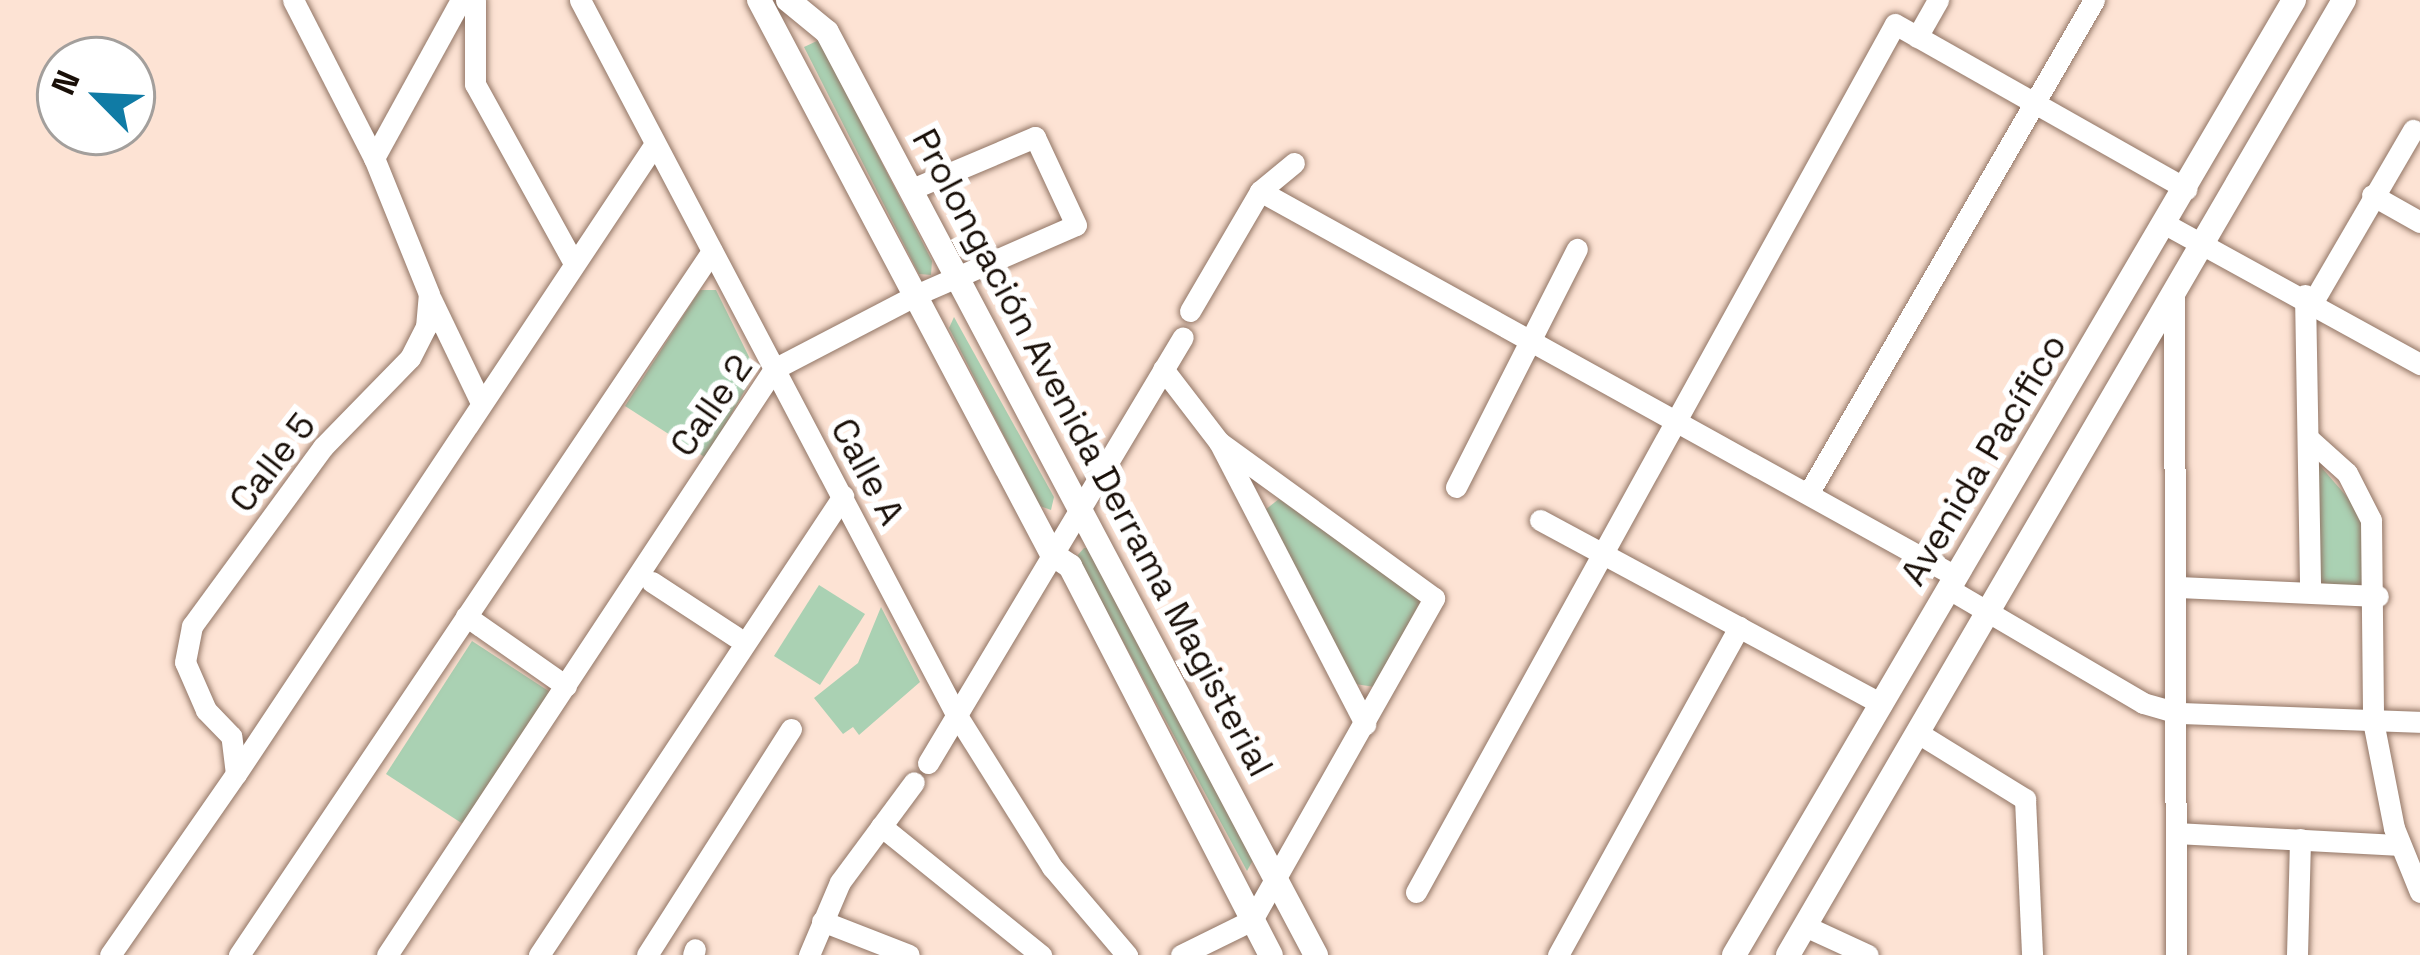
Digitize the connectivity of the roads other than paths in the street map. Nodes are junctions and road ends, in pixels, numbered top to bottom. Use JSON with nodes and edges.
{"nodes":[{"id":1,"x":293,"y":0,"type":"edge"},
{"id":2,"x":461,"y":0,"type":"edge"},
{"id":3,"x":475,"y":0,"type":"edge"},
{"id":4,"x":580,"y":0,"type":"edge"},
{"id":5,"x":759,"y":0,"type":"edge"},
{"id":6,"x":788,"y":0,"type":"edge"},
{"id":7,"x":1938,"y":0,"type":"edge"},
{"id":8,"x":2095,"y":0,"type":"edge"},
{"id":9,"x":2294,"y":0,"type":"edge"},
{"id":10,"x":2344,"y":0,"type":"edge"},
{"id":11,"x":1917,"y":37,"type":"junction"},
{"id":12,"x":2034,"y":103,"type":"junction"},
{"id":13,"x":2413,"y":130,"type":"dead end"},
{"id":14,"x":654,"y":145,"type":"junction"},
{"id":15,"x":374,"y":158,"type":"junction"},
{"id":16,"x":1294,"y":163,"type":"dead end"},
{"id":17,"x":2187,"y":188,"type":"junction"},
{"id":18,"x":912,"y":189,"type":"junction"},
{"id":19,"x":1260,"y":191,"type":"junction"},
{"id":20,"x":2373,"y":196,"type":"junction"},
{"id":21,"x":2420,"y":222,"type":"edge"},
{"id":22,"x":2167,"y":225,"type":"junction"},
{"id":23,"x":2204,"y":245,"type":"junction"},
{"id":24,"x":1577,"y":249,"type":"dead end"},
{"id":25,"x":712,"y":251,"type":"junction"},
{"id":26,"x":572,"y":260,"type":"junction"},
{"id":27,"x":959,"y":274,"type":"junction"},
{"id":28,"x":429,"y":294,"type":"junction"},
{"id":29,"x":918,"y":294,"type":"junction"},
{"id":30,"x":2174,"y":296,"type":"junction"},
{"id":31,"x":2310,"y":297,"type":"junction"},
{"id":32,"x":1190,"y":311,"type":"dead end"},
{"id":33,"x":1183,"y":337,"type":"dead end"},
{"id":34,"x":1532,"y":339,"type":"junction"},
{"id":35,"x":2420,"y":364,"type":"edge"},
{"id":36,"x":774,"y":369,"type":"junction"},
{"id":37,"x":1163,"y":369,"type":"junction"},
{"id":38,"x":480,"y":401,"type":"junction"},
{"id":39,"x":1676,"y":420,"type":"junction"},
{"id":40,"x":2308,"y":438,"type":"junction"},
{"id":41,"x":1219,"y":442,"type":"junction"},
{"id":42,"x":1456,"y":487,"type":"dead end"},
{"id":43,"x":1808,"y":494,"type":"junction"},
{"id":44,"x":843,"y":496,"type":"junction"},
{"id":45,"x":1075,"y":511,"type":"junction"},
{"id":46,"x":1540,"y":520,"type":"dead end"},
{"id":47,"x":1052,"y":554,"type":"junction"},
{"id":48,"x":1603,"y":554,"type":"junction"},
{"id":49,"x":652,"y":582,"type":"dead end"},
{"id":50,"x":1952,"y":583,"type":"junction"},
{"id":51,"x":2178,"y":587,"type":"junction"},
{"id":52,"x":2309,"y":592,"type":"junction"},
{"id":53,"x":2378,"y":596,"type":"junction"},
{"id":54,"x":1989,"y":613,"type":"junction"},
{"id":55,"x":466,"y":616,"type":"junction"},
{"id":56,"x":1739,"y":627,"type":"junction"},
{"id":57,"x":736,"y":637,"type":"dead end"},
{"id":58,"x":566,"y":686,"type":"junction"},
{"id":59,"x":1882,"y":704,"type":"junction"},
{"id":60,"x":2178,"y":713,"type":"junction"},
{"id":61,"x":956,"y":714,"type":"junction"},
{"id":62,"x":2373,"y":721,"type":"junction"},
{"id":63,"x":2420,"y":722,"type":"edge"},
{"id":64,"x":1365,"y":724,"type":"junction"},
{"id":65,"x":791,"y":729,"type":"dead end"},
{"id":66,"x":1918,"y":733,"type":"junction"},
{"id":67,"x":928,"y":763,"type":"dead end"},
{"id":68,"x":236,"y":774,"type":"junction"},
{"id":69,"x":914,"y":782,"type":"dead end"},
{"id":70,"x":881,"y":826,"type":"junction"},
{"id":71,"x":2177,"y":833,"type":"junction"},
{"id":72,"x":2300,"y":839,"type":"junction"},
{"id":73,"x":2400,"y":845,"type":"junction"},
{"id":74,"x":1275,"y":878,"type":"junction"},
{"id":75,"x":1417,"y":892,"type":"dead end"},
{"id":76,"x":2420,"y":892,"type":"edge"},
{"id":77,"x":1252,"y":920,"type":"junction"},
{"id":78,"x":822,"y":921,"type":"junction"},
{"id":79,"x":1805,"y":926,"type":"junction"},
{"id":80,"x":110,"y":955,"type":"edge"},
{"id":81,"x":239,"y":955,"type":"edge"},
{"id":82,"x":387,"y":955,"type":"edge"},
{"id":83,"x":539,"y":955,"type":"edge"},
{"id":84,"x":647,"y":955,"type":"edge"},
{"id":85,"x":809,"y":955,"type":"edge"},
{"id":86,"x":909,"y":955,"type":"edge"},
{"id":87,"x":1041,"y":955,"type":"edge"},
{"id":88,"x":1127,"y":955,"type":"edge"},
{"id":89,"x":1181,"y":955,"type":"edge"},
{"id":90,"x":1271,"y":955,"type":"edge"},
{"id":91,"x":1316,"y":955,"type":"edge"},
{"id":92,"x":1558,"y":955,"type":"edge"},
{"id":93,"x":1734,"y":955,"type":"edge"},
{"id":94,"x":1788,"y":955,"type":"edge"},
{"id":95,"x":1868,"y":955,"type":"edge"},
{"id":96,"x":2032,"y":955,"type":"edge"},
{"id":97,"x":2176,"y":955,"type":"edge"},
{"id":98,"x":2297,"y":955,"type":"edge"}],
"edges":[{"from":1,"to":15,"type":"street"},
{"from":2,"to":15,"type":"street"},
{"from":3,"to":26,"type":"street"},
{"from":4,"to":14,"type":"street","name":"Calle A"},
{"from":5,"to":29,"type":"street","name":"Prolongación Avenida Derrama Magisterial"},
{"from":6,"to":18,"type":"street","name":"Prolongación Avenida Derrama Magisterial"},
{"from":7,"to":11,"type":"street"},
{"from":8,"to":12,"type":"street"},
{"from":9,"to":17,"type":"street","name":"Avenida Pacífico"},
{"from":10,"to":23,"type":"street"},
{"from":11,"to":12,"type":"street"},
{"from":11,"to":39,"type":"street"},
{"from":12,"to":17,"type":"street"},
{"from":12,"to":43,"type":"street"},
{"from":13,"to":20,"type":"street"},
{"from":14,"to":25,"type":"street","name":"Calle A"},
{"from":14,"to":26,"type":"street"},
{"from":15,"to":28,"type":"street"},
{"from":16,"to":19,"type":"street"},
{"from":17,"to":22,"type":"street","name":"Avenida Pacífico"},
{"from":18,"to":27,"type":"street","name":"Prolongación Avenida Derrama Magisterial"},
{"from":18,"to":27,"type":"street","name":"Calle 2"},
{"from":19,"to":32,"type":"street"},
{"from":19,"to":34,"type":"street"},
{"from":20,"to":21,"type":"street"},
{"from":20,"to":31,"type":"street"},
{"from":22,"to":23,"type":"street"},
{"from":22,"to":50,"type":"street","name":"Avenida Pacífico"},
{"from":23,"to":30,"type":"street"},
{"from":23,"to":31,"type":"street"},
{"from":24,"to":34,"type":"street"},
{"from":25,"to":36,"type":"street","name":"Calle A"},
{"from":25,"to":55,"type":"street"},
{"from":26,"to":38,"type":"street"},
{"from":27,"to":29,"type":"street","name":"Calle 2"},
{"from":27,"to":45,"type":"street","name":"Prolongación Avenida Derrama Magisterial"},
{"from":28,"to":38,"type":"street"},
{"from":28,"to":68,"type":"street","name":"Calle 5"},
{"from":29,"to":36,"type":"street","name":"Calle 2"},
{"from":29,"to":47,"type":"street","name":"Prolongación Avenida Derrama Magisterial"},
{"from":30,"to":51,"type":"street"},
{"from":30,"to":54,"type":"street"},
{"from":31,"to":35,"type":"street"},
{"from":31,"to":40,"type":"street"},
{"from":33,"to":37,"type":"street"},
{"from":34,"to":39,"type":"street"},
{"from":34,"to":42,"type":"street"},
{"from":36,"to":44,"type":"street","name":"Calle A"},
{"from":36,"to":58,"type":"street","name":"Calle 2"},
{"from":37,"to":41,"type":"street"},
{"from":37,"to":45,"type":"street"},
{"from":38,"to":68,"type":"street"},
{"from":39,"to":43,"type":"street"},
{"from":39,"to":48,"type":"street"},
{"from":40,"to":52,"type":"street"},
{"from":40,"to":53,"type":"street"},
{"from":41,"to":64,"type":"street"},
{"from":41,"to":64,"type":"street"},
{"from":43,"to":50,"type":"street"},
{"from":44,"to":61,"type":"street","name":"Calle A"},
{"from":44,"to":83,"type":"street"},
{"from":45,"to":47,"type":"street"},
{"from":45,"to":74,"type":"street","name":"Prolongación Avenida Derrama Magisterial"},
{"from":46,"to":48,"type":"street"},
{"from":47,"to":61,"type":"street"},
{"from":47,"to":77,"type":"street","name":"Prolongación Avenida Derrama Magisterial"},
{"from":48,"to":56,"type":"street"},
{"from":48,"to":75,"type":"street"},
{"from":49,"to":57,"type":"street"},
{"from":50,"to":54,"type":"street"},
{"from":50,"to":59,"type":"street","name":"Avenida Pacífico"},
{"from":51,"to":52,"type":"street"},
{"from":51,"to":60,"type":"street"},
{"from":52,"to":53,"type":"street"},
{"from":53,"to":62,"type":"street"},
{"from":54,"to":60,"type":"street"},
{"from":54,"to":66,"type":"street"},
{"from":55,"to":58,"type":"street"},
{"from":55,"to":81,"type":"street"},
{"from":56,"to":59,"type":"street"},
{"from":56,"to":92,"type":"street"},
{"from":58,"to":82,"type":"street","name":"Calle 2"},
{"from":59,"to":93,"type":"street","name":"Avenida Pacífico"},
{"from":60,"to":62,"type":"street"},
{"from":60,"to":71,"type":"street"},
{"from":61,"to":67,"type":"street"},
{"from":61,"to":88,"type":"street","name":"Calle A"},
{"from":62,"to":63,"type":"street"},
{"from":62,"to":73,"type":"street"},
{"from":64,"to":74,"type":"street"},
{"from":65,"to":84,"type":"street"},
{"from":66,"to":79,"type":"street"},
{"from":66,"to":96,"type":"street"},
{"from":68,"to":80,"type":"street"},
{"from":69,"to":70,"type":"street"},
{"from":70,"to":78,"type":"street"},
{"from":70,"to":87,"type":"street"},
{"from":71,"to":72,"type":"street"},
{"from":71,"to":97,"type":"street"},
{"from":72,"to":73,"type":"street"},
{"from":72,"to":98,"type":"street"},
{"from":73,"to":76,"type":"street"},
{"from":74,"to":77,"type":"street"},
{"from":74,"to":91,"type":"street","name":"Prolongación Avenida Derrama Magisterial"},
{"from":77,"to":89,"type":"street"},
{"from":77,"to":90,"type":"street","name":"Prolongación Avenida Derrama Magisterial"},
{"from":78,"to":85,"type":"street"},
{"from":78,"to":86,"type":"street"},
{"from":79,"to":94,"type":"street"},
{"from":79,"to":95,"type":"street"}]}
